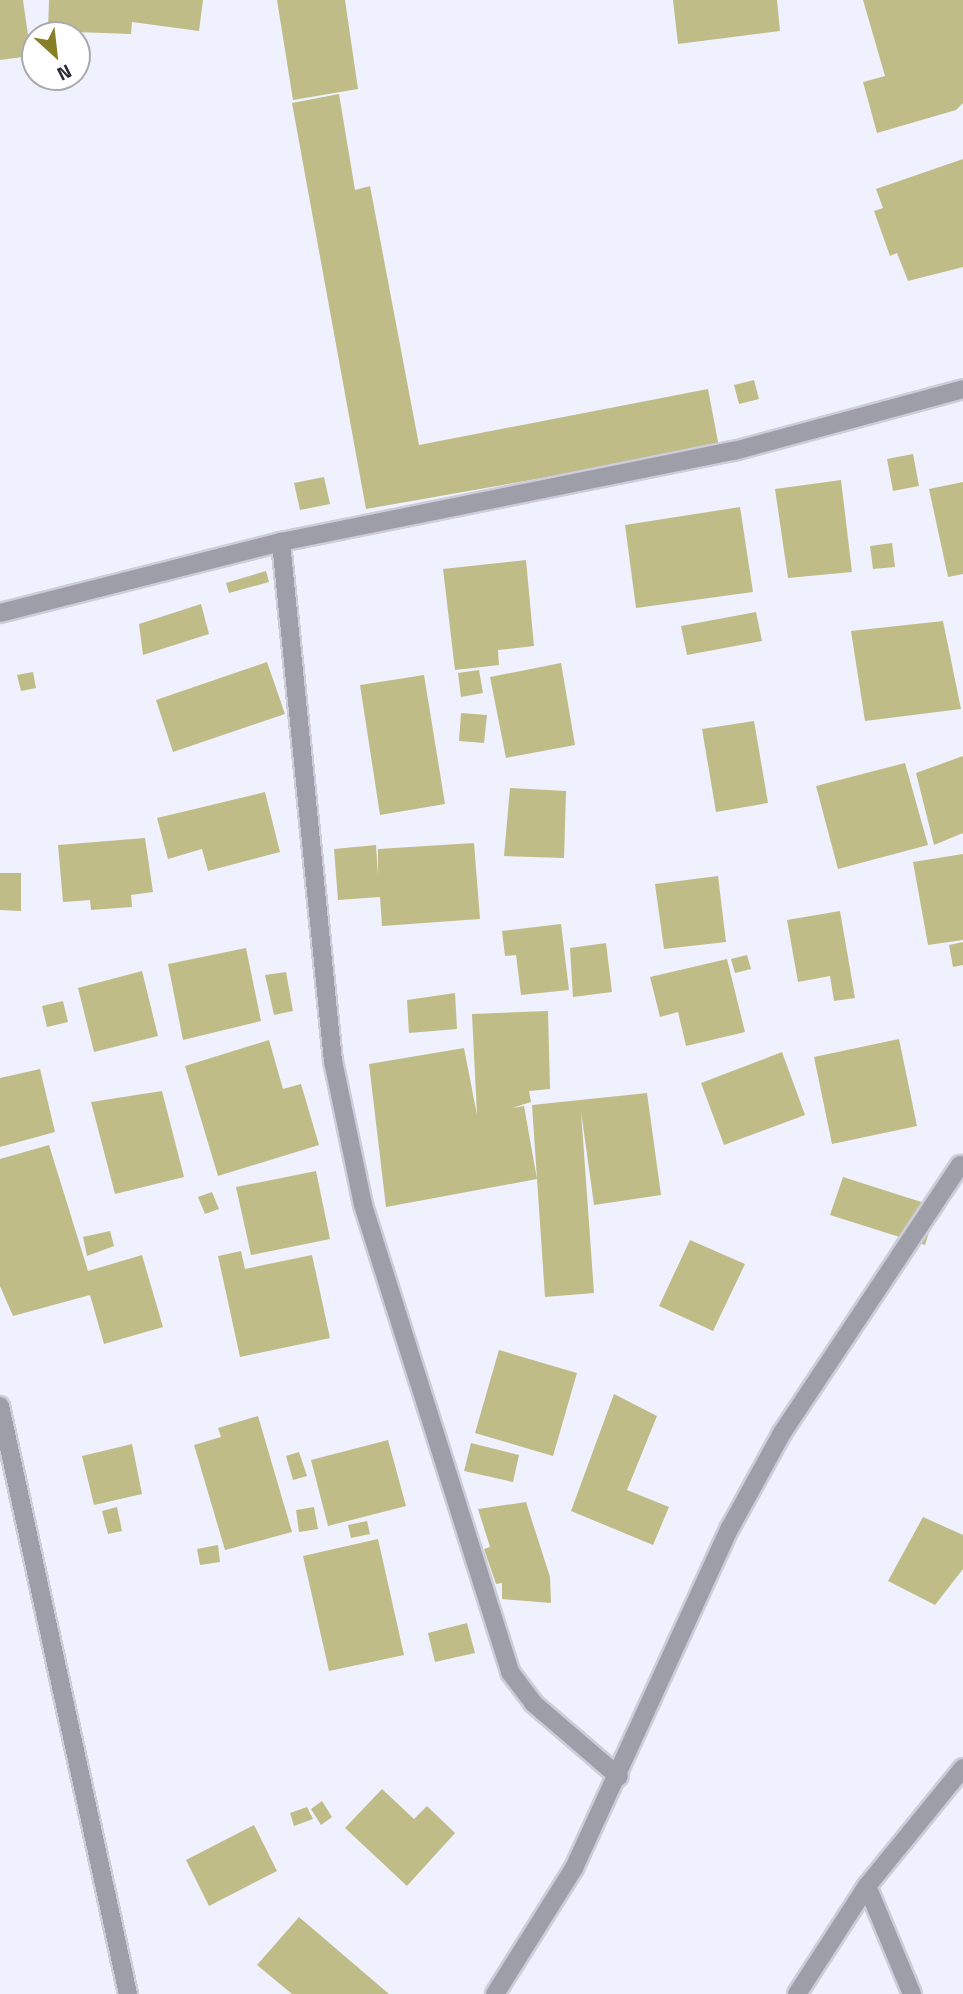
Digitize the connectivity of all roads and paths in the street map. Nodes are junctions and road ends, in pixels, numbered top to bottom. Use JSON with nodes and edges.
{"nodes":[{"id":1,"x":963,"y":390,"type":"edge"},
{"id":2,"x":281,"y":542,"type":"junction"},
{"id":3,"x":0,"y":613,"type":"edge"},
{"id":4,"x":960,"y":1165,"type":"dead end"},
{"id":5,"x":0,"y":1406,"type":"edge"},
{"id":6,"x":963,"y":1768,"type":"edge"},
{"id":7,"x":619,"y":1777,"type":"junction"},
{"id":8,"x":867,"y":1886,"type":"junction"},
{"id":9,"x":128,"y":1994,"type":"edge"},
{"id":10,"x":495,"y":1994,"type":"edge"},
{"id":11,"x":797,"y":1994,"type":"edge"},
{"id":12,"x":912,"y":1994,"type":"edge"}],
"edges":[{"from":1,"to":2,"type":"street"},
{"from":2,"to":3,"type":"street"},
{"from":2,"to":7,"type":"street"},
{"from":4,"to":7,"type":"street"},
{"from":5,"to":9,"type":"street"},
{"from":6,"to":8,"type":"street"},
{"from":7,"to":10,"type":"street"},
{"from":8,"to":11,"type":"street"},
{"from":8,"to":12,"type":"street"}]}
